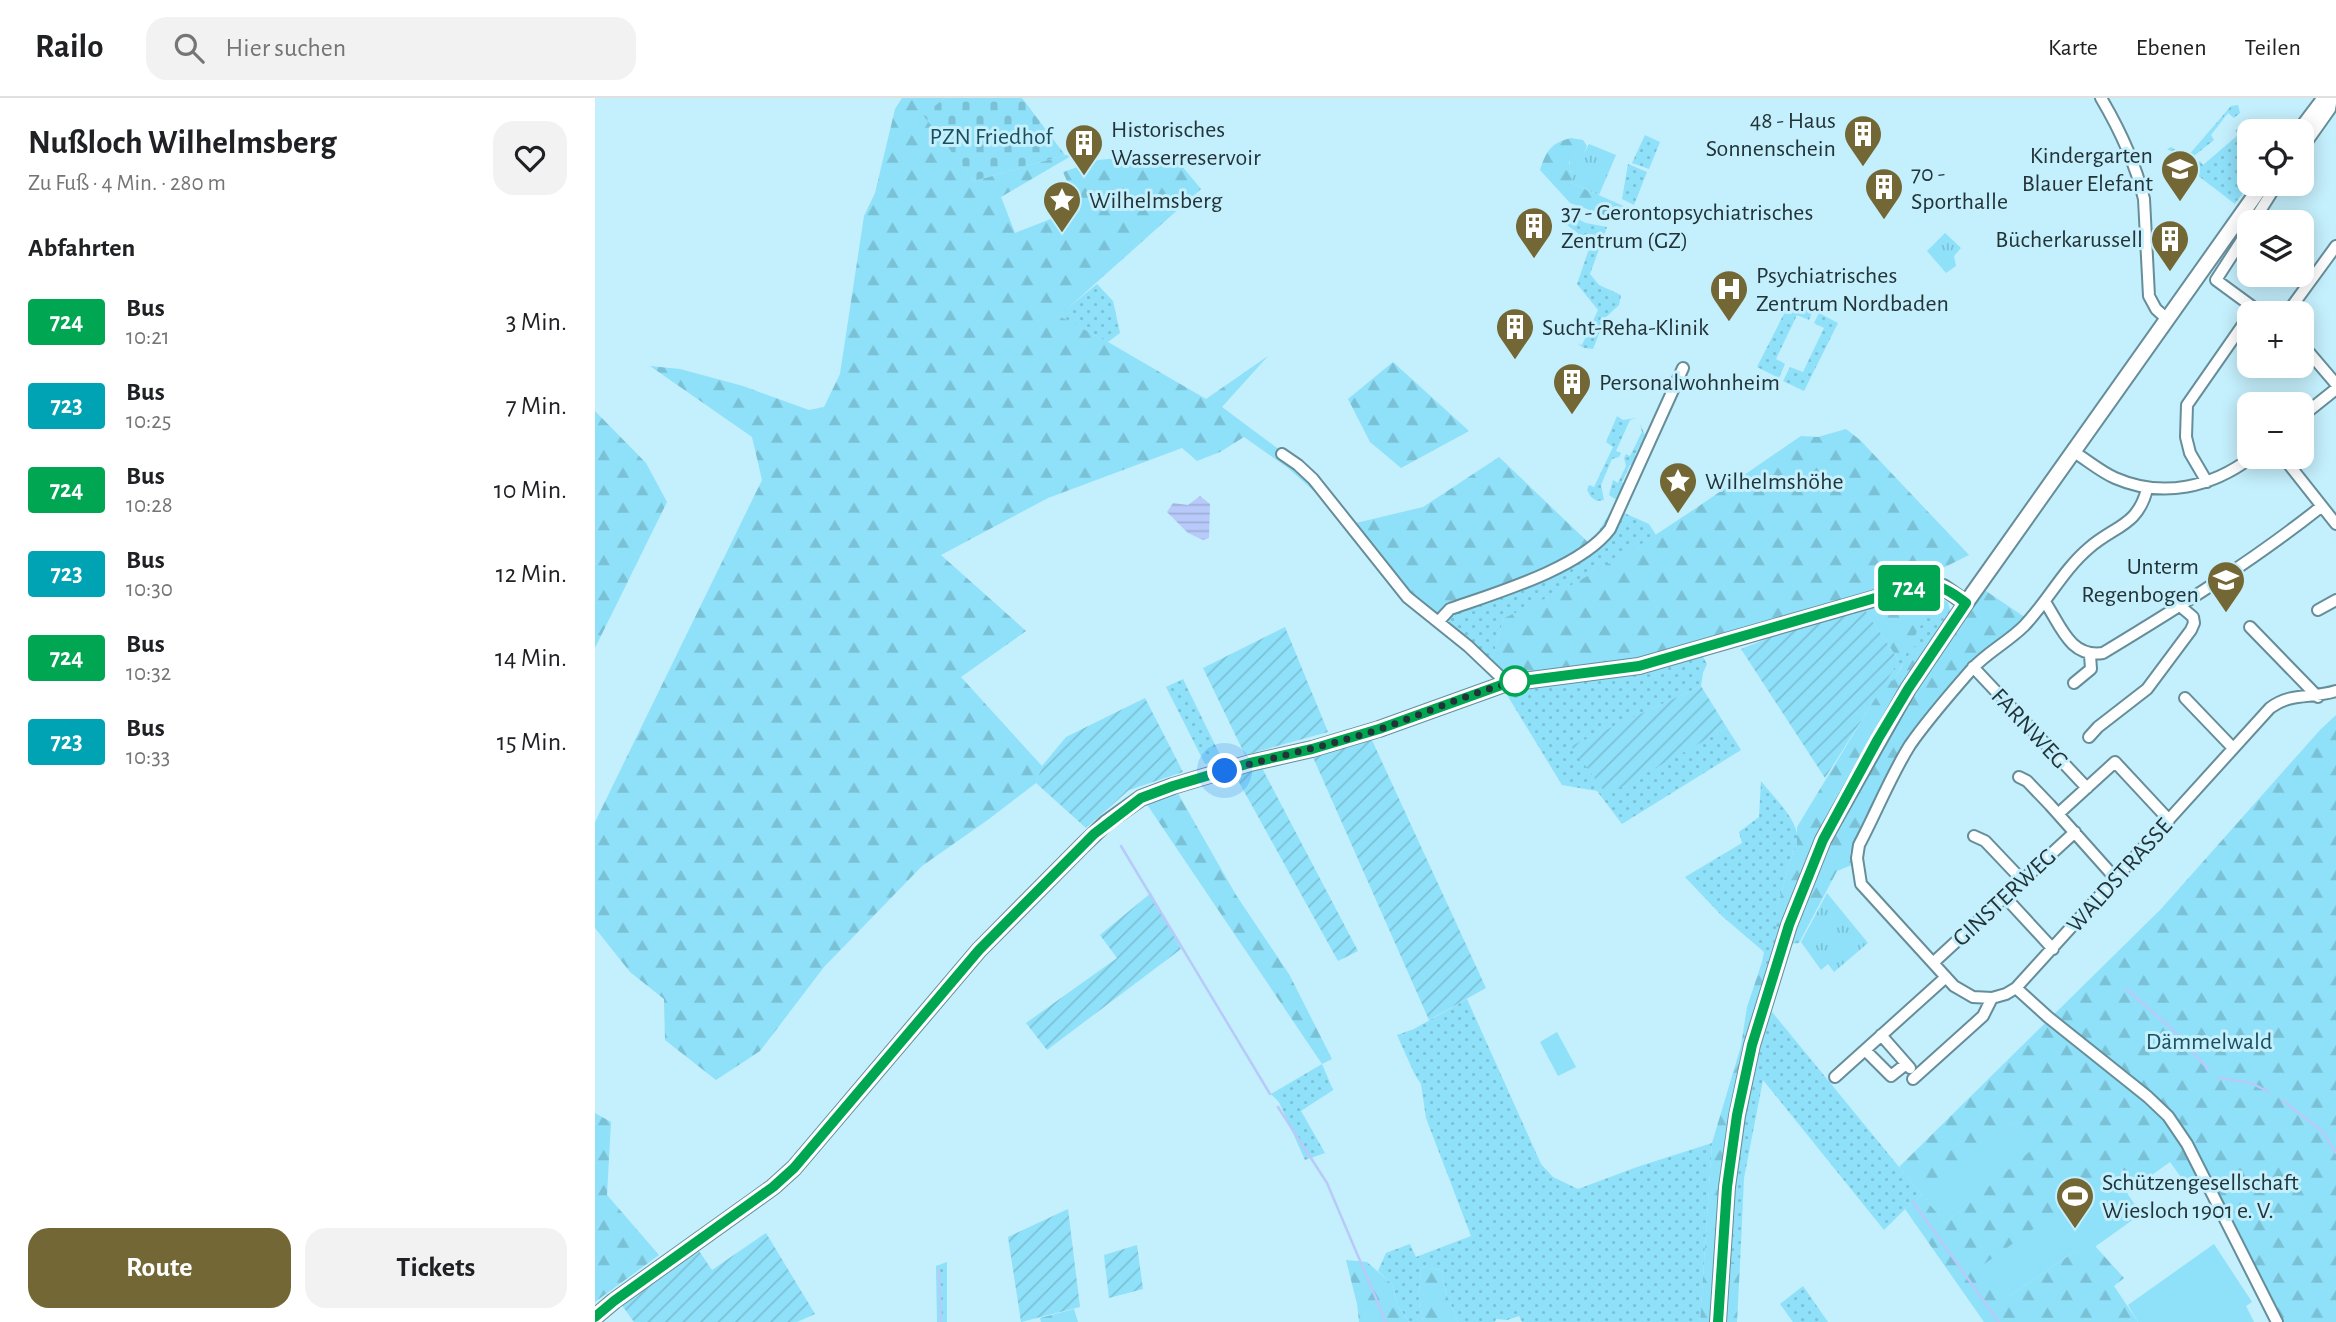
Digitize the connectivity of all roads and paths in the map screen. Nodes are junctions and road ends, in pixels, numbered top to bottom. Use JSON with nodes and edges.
{"nodes":[{"id":1,"x":2101,"y":98,"type":"edge"},
{"id":2,"x":2325,"y":98,"type":"edge"},
{"id":3,"x":2332,"y":98,"type":"edge"},
{"id":4,"x":2309,"y":119,"type":"edge"},
{"id":5,"x":2314,"y":132,"type":"edge"},
{"id":6,"x":2255,"y":196,"type":"edge"},
{"id":7,"x":2237,"y":248,"type":"edge"},
{"id":8,"x":2334,"y":252,"type":"edge"},
{"id":9,"x":2240,"y":301,"type":"edge"},
{"id":10,"x":2296,"y":301,"type":"edge"},
{"id":11,"x":2167,"y":320,"type":"junction"},
{"id":12,"x":2237,"y":336,"type":"edge"},
{"id":13,"x":2314,"y":359,"type":"edge"},
{"id":14,"x":1683,"y":368,"type":"dead end"},
{"id":15,"x":2336,"y":386,"type":"edge"},
{"id":16,"x":2314,"y":405,"type":"edge"},
{"id":17,"x":2074,"y":452,"type":"junction"},
{"id":18,"x":1282,"y":454,"type":"dead end"},
{"id":19,"x":2237,"y":468,"type":"edge"},
{"id":20,"x":2293,"y":469,"type":"edge"},
{"id":21,"x":2207,"y":482,"type":"junction"},
{"id":22,"x":2147,"y":489,"type":"junction"},
{"id":23,"x":2322,"y":506,"type":"junction"},
{"id":24,"x":2336,"y":524,"type":"edge"},
{"id":25,"x":2336,"y":600,"type":"edge"},
{"id":26,"x":2045,"y":602,"type":"junction"},
{"id":27,"x":1966,"y":603,"type":"junction"},
{"id":28,"x":2180,"y":606,"type":"junction"},
{"id":29,"x":2318,"y":610,"type":"dead end"},
{"id":30,"x":1438,"y":622,"type":"junction"},
{"id":31,"x":2250,"y":627,"type":"dead end"},
{"id":32,"x":2090,"y":655,"type":"junction"},
{"id":33,"x":1973,"y":667,"type":"junction"},
{"id":34,"x":1507,"y":683,"type":"junction"},
{"id":35,"x":2074,"y":683,"type":"dead end"},
{"id":36,"x":2336,"y":691,"type":"edge"},
{"id":37,"x":2318,"y":697,"type":"junction"},
{"id":38,"x":2185,"y":698,"type":"dead end"},
{"id":39,"x":2089,"y":737,"type":"dead end"},
{"id":40,"x":2232,"y":747,"type":"junction"},
{"id":41,"x":2019,"y":777,"type":"dead end"},
{"id":42,"x":2087,"y":788,"type":"junction"},
{"id":43,"x":2058,"y":814,"type":"junction"},
{"id":44,"x":2169,"y":820,"type":"junction"},
{"id":45,"x":2075,"y":832,"type":"junction"},
{"id":46,"x":1974,"y":836,"type":"dead end"},
{"id":47,"x":2116,"y":879,"type":"junction"},
{"id":48,"x":2022,"y":881,"type":"junction"},
{"id":49,"x":2005,"y":897,"type":"junction"},
{"id":50,"x":2053,"y":949,"type":"junction"},
{"id":51,"x":1934,"y":962,"type":"junction"},
{"id":52,"x":1945,"y":977,"type":"junction"},
{"id":53,"x":2017,"y":988,"type":"junction"},
{"id":54,"x":1992,"y":998,"type":"junction"},
{"id":55,"x":1881,"y":1035,"type":"junction"},
{"id":56,"x":1865,"y":1050,"type":"junction"},
{"id":57,"x":1906,"y":1064,"type":"junction"},
{"id":58,"x":1835,"y":1077,"type":"dead end"},
{"id":59,"x":595,"y":1317,"type":"edge"},
{"id":60,"x":1718,"y":1322,"type":"edge"},
{"id":61,"x":2277,"y":1322,"type":"edge"}],
"edges":[{"from":1,"to":11,"type":"street"},
{"from":2,"to":4,"type":"main road"},
{"from":3,"to":5,"type":"street"},
{"from":6,"to":11,"type":"main road"},
{"from":7,"to":9,"type":"street"},
{"from":8,"to":10,"type":"street"},
{"from":11,"to":17,"type":"main road"},
{"from":12,"to":21,"type":"street"},
{"from":13,"to":15,"type":"street"},
{"from":14,"to":30,"type":"street"},
{"from":15,"to":16,"type":"street"},
{"from":17,"to":22,"type":"street"},
{"from":17,"to":27,"type":"main road"},
{"from":18,"to":30,"type":"street"},
{"from":19,"to":21,"type":"street"},
{"from":20,"to":23,"type":"street"},
{"from":21,"to":22,"type":"street"},
{"from":22,"to":26,"type":"street"},
{"from":23,"to":24,"type":"street"},
{"from":23,"to":28,"type":"street"},
{"from":25,"to":29,"type":"street"},
{"from":26,"to":32,"type":"street"},
{"from":26,"to":33,"type":"street"},
{"from":27,"to":34,"type":"main road"},
{"from":27,"to":60,"type":"main road"},
{"from":28,"to":32,"type":"street"},
{"from":28,"to":39,"type":"street"},
{"from":30,"to":34,"type":"street"},
{"from":31,"to":37,"type":"street"},
{"from":32,"to":35,"type":"street"},
{"from":33,"to":42,"type":"street","name":"FARNWEG"},
{"from":33,"to":51,"type":"street"},
{"from":34,"to":59,"type":"main road"},
{"from":36,"to":37,"type":"street","name":"WALDSTRASSE"},
{"from":37,"to":40,"type":"street","name":"WALDSTRASSE"},
{"from":38,"to":40,"type":"street"},
{"from":40,"to":44,"type":"street","name":"WALDSTRASSE"},
{"from":41,"to":43,"type":"street"},
{"from":42,"to":43,"type":"street"},
{"from":42,"to":44,"type":"street"},
{"from":43,"to":45,"type":"street"},
{"from":44,"to":47,"type":"street","name":"WALDSTRASSE"},
{"from":45,"to":47,"type":"street"},
{"from":45,"to":48,"type":"street","name":"GINSTERWEG"},
{"from":46,"to":48,"type":"street"},
{"from":47,"to":50,"type":"street","name":"WALDSTRASSE"},
{"from":48,"to":49,"type":"street","name":"GINSTERWEG"},
{"from":49,"to":50,"type":"street"},
{"from":49,"to":51,"type":"street","name":"GINSTERWEG"},
{"from":50,"to":53,"type":"street","name":"WALDSTRASSE"},
{"from":51,"to":52,"type":"street"},
{"from":52,"to":54,"type":"street"},
{"from":52,"to":55,"type":"street"},
{"from":53,"to":54,"type":"street","name":"WALDSTRASSE"},
{"from":53,"to":61,"type":"street"},
{"from":54,"to":57,"type":"street"},
{"from":55,"to":56,"type":"street"},
{"from":55,"to":57,"type":"street"},
{"from":56,"to":57,"type":"street"},
{"from":56,"to":58,"type":"street"}]}
